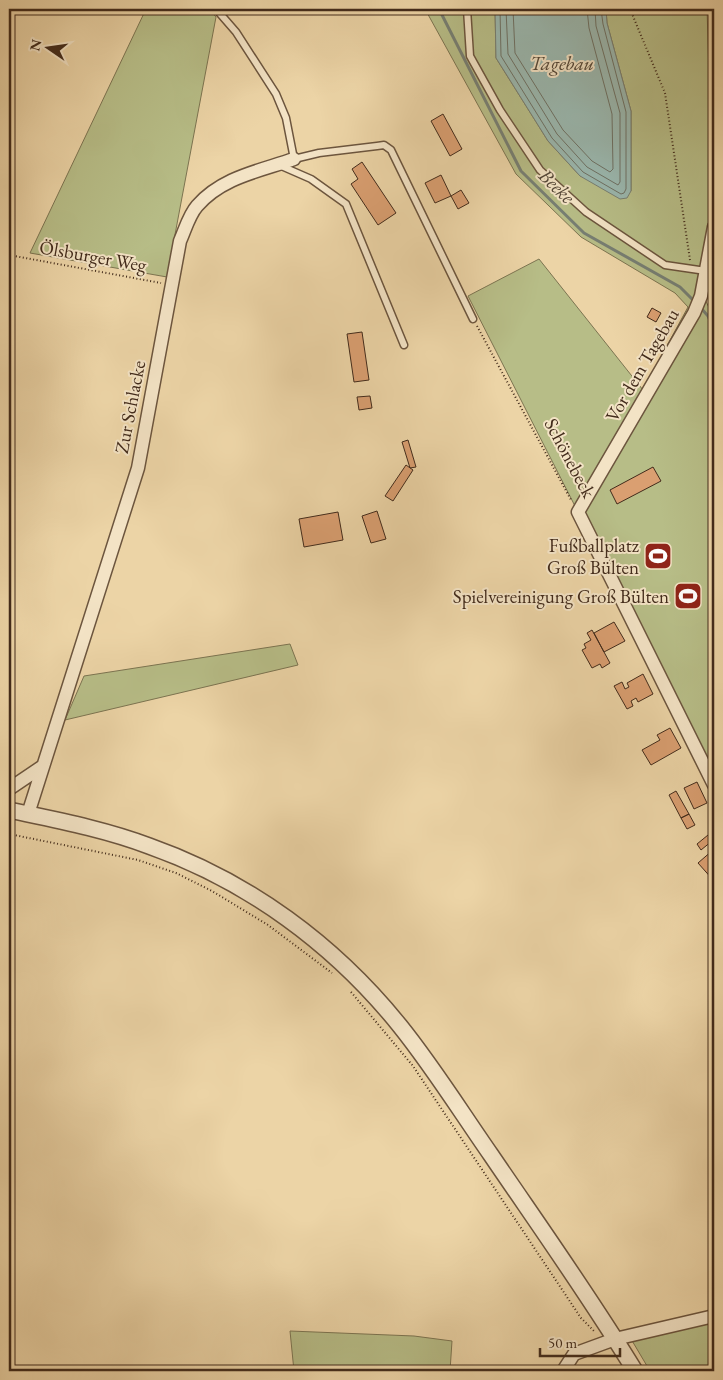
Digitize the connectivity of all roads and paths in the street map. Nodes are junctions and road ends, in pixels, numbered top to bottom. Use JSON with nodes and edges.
{"nodes":[{"id":1,"x":216,"y":9,"type":"edge"},
{"id":2,"x":467,"y":9,"type":"edge"},
{"id":3,"x":630,"y":9,"type":"edge"},
{"id":4,"x":294,"y":159,"type":"junction"},
{"id":5,"x":278,"y":165,"type":"junction"},
{"id":6,"x":714,"y":227,"type":"edge"},
{"id":7,"x":9,"y":255,"type":"edge"},
{"id":8,"x":692,"y":270,"type":"junction"},
{"id":9,"x":706,"y":272,"type":"junction"},
{"id":10,"x":173,"y":285,"type":"junction"},
{"id":11,"x":473,"y":319,"type":"joint"},
{"id":12,"x":404,"y":345,"type":"dead end"},
{"id":13,"x":578,"y":512,"type":"junction"},
{"id":14,"x":43,"y":766,"type":"junction"},
{"id":15,"x":714,"y":785,"type":"edge"},
{"id":16,"x":9,"y":789,"type":"edge"},
{"id":17,"x":15,"y":815,"type":"edge"},
{"id":18,"x":9,"y":834,"type":"edge"},
{"id":19,"x":334,"y":975,"type":"dead end"},
{"id":20,"x":347,"y":987,"type":"dead end"},
{"id":21,"x":714,"y":1316,"type":"edge"},
{"id":22,"x":611,"y":1341,"type":"junction"},
{"id":23,"x":563,"y":1371,"type":"edge"},
{"id":24,"x":635,"y":1371,"type":"edge"}],
"edges":[{"from":1,"to":4,"type":"lane"},
{"from":2,"to":8,"type":"lane"},
{"from":3,"to":8,"type":"path"},
{"from":4,"to":5,"type":"street","name":"Zur Schlacke"},
{"from":4,"to":11,"type":"lane","name":"Zur Schlacke"},
{"from":5,"to":10,"type":"street","name":"Zur Schlacke"},
{"from":5,"to":12,"type":"lane"},
{"from":6,"to":9,"type":"street","name":"Vor dem Tagebau"},
{"from":7,"to":10,"type":"path","name":"Ölsburger Weg"},
{"from":8,"to":9,"type":"lane"},
{"from":9,"to":13,"type":"street","name":"Vor dem Tagebau"},
{"from":10,"to":14,"type":"street","name":"Zur Schlacke"},
{"from":11,"to":13,"type":"path","name":"Schönebeck"},
{"from":13,"to":15,"type":"street","name":"Schönebeck"},
{"from":14,"to":16,"type":"street"},
{"from":14,"to":17,"type":"street","name":"Zur Schlacke"},
{"from":17,"to":22,"type":"street"},
{"from":18,"to":19,"type":"path"},
{"from":20,"to":22,"type":"path"},
{"from":21,"to":22,"type":"street"},
{"from":22,"to":23,"type":"street"},
{"from":22,"to":24,"type":"street"}]}
